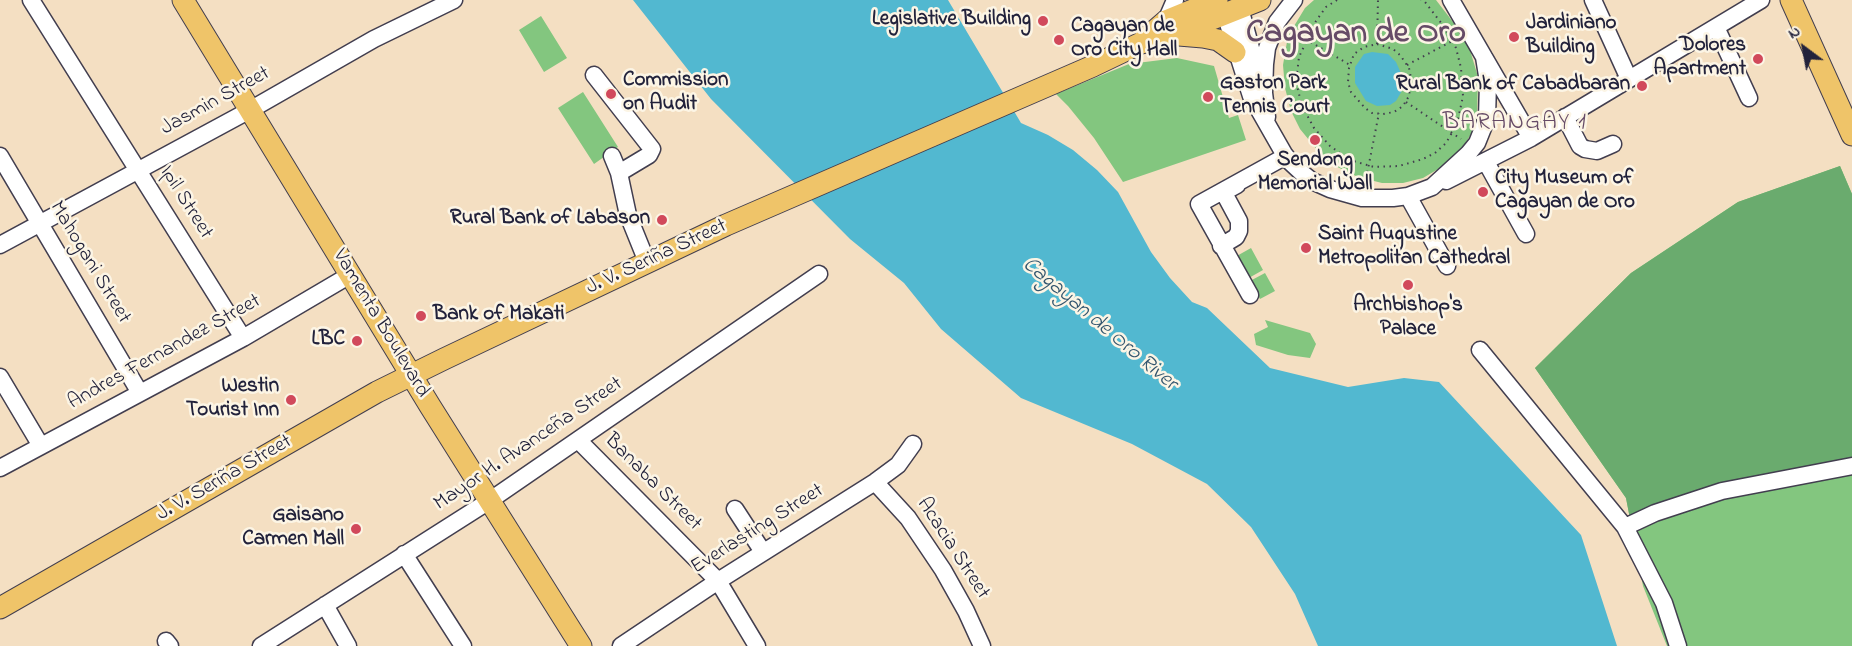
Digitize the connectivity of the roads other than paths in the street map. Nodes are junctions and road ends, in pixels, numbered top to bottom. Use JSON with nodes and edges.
{"nodes":[{"id":1,"x":31,"y":0,"type":"edge"},
{"id":2,"x":454,"y":0,"type":"edge"},
{"id":3,"x":1175,"y":0,"type":"edge"},
{"id":4,"x":1260,"y":0,"type":"edge"},
{"id":5,"x":1294,"y":0,"type":"edge"},
{"id":6,"x":1451,"y":0,"type":"edge"},
{"id":7,"x":1593,"y":0,"type":"edge"},
{"id":8,"x":1761,"y":0,"type":"edge"},
{"id":9,"x":1791,"y":0,"type":"edge"},
{"id":10,"x":187,"y":1,"type":"edge"},
{"id":11,"x":1228,"y":4,"type":"edge"},
{"id":12,"x":1716,"y":27,"type":"junction"},
{"id":13,"x":1169,"y":28,"type":"junction"},
{"id":14,"x":1235,"y":52,"type":"junction"},
{"id":15,"x":1484,"y":57,"type":"junction"},
{"id":16,"x":594,"y":75,"type":"dead end"},
{"id":17,"x":1629,"y":79,"type":"junction"},
{"id":18,"x":1264,"y":93,"type":"junction"},
{"id":19,"x":1749,"y":98,"type":"dead end"},
{"id":20,"x":250,"y":110,"type":"junction"},
{"id":21,"x":1565,"y":117,"type":"junction"},
{"id":22,"x":1268,"y":126,"type":"junction"},
{"id":23,"x":1852,"y":135,"type":"edge"},
{"id":24,"x":1531,"y":138,"type":"junction"},
{"id":25,"x":1613,"y":144,"type":"dead end"},
{"id":26,"x":0,"y":156,"type":"edge"},
{"id":27,"x":612,"y":156,"type":"dead end"},
{"id":28,"x":1286,"y":158,"type":"junction"},
{"id":29,"x":1486,"y":162,"type":"junction"},
{"id":30,"x":139,"y":170,"type":"junction"},
{"id":31,"x":619,"y":173,"type":"junction"},
{"id":32,"x":1432,"y":187,"type":"junction"},
{"id":33,"x":1408,"y":196,"type":"junction"},
{"id":34,"x":40,"y":224,"type":"junction"},
{"id":35,"x":1526,"y":234,"type":"dead end"},
{"id":36,"x":0,"y":245,"type":"edge"},
{"id":37,"x":1221,"y":246,"type":"junction"},
{"id":38,"x":647,"y":262,"type":"junction"},
{"id":39,"x":1447,"y":266,"type":"dead end"},
{"id":40,"x":819,"y":274,"type":"dead end"},
{"id":41,"x":350,"y":275,"type":"junction"},
{"id":42,"x":1250,"y":295,"type":"dead end"},
{"id":43,"x":243,"y":338,"type":"junction"},
{"id":44,"x":1480,"y":350,"type":"dead end"},
{"id":45,"x":411,"y":375,"type":"junction"},
{"id":46,"x":0,"y":377,"type":"edge"},
{"id":47,"x":140,"y":393,"type":"junction"},
{"id":48,"x":578,"y":440,"type":"junction"},
{"id":49,"x":913,"y":444,"type":"dead end"},
{"id":50,"x":41,"y":446,"type":"junction"},
{"id":51,"x":1852,"y":466,"type":"edge"},
{"id":52,"x":0,"y":468,"type":"edge"},
{"id":53,"x":875,"y":482,"type":"junction"},
{"id":54,"x":489,"y":501,"type":"junction"},
{"id":55,"x":735,"y":509,"type":"dead end"},
{"id":56,"x":1625,"y":527,"type":"junction"},
{"id":57,"x":763,"y":552,"type":"junction"},
{"id":58,"x":404,"y":554,"type":"junction"},
{"id":59,"x":718,"y":581,"type":"junction"},
{"id":60,"x":325,"y":605,"type":"junction"},
{"id":61,"x":0,"y":608,"type":"edge"},
{"id":62,"x":261,"y":646,"type":"edge"},
{"id":63,"x":348,"y":646,"type":"edge"},
{"id":64,"x":463,"y":646,"type":"edge"},
{"id":65,"x":581,"y":646,"type":"edge"},
{"id":66,"x":621,"y":646,"type":"edge"},
{"id":67,"x":756,"y":646,"type":"edge"},
{"id":68,"x":982,"y":646,"type":"edge"},
{"id":69,"x":1678,"y":646,"type":"edge"}],
"edges":[{"from":1,"to":30,"type":"street","name":"Ipil Street"},
{"from":2,"to":20,"type":"street","name":"Jasmin Street"},
{"from":3,"to":13,"type":"street"},
{"from":4,"to":11,"type":"main road","name":"J. V. Seriña Street"},
{"from":5,"to":18,"type":"street"},
{"from":6,"to":15,"type":"street"},
{"from":7,"to":17,"type":"street"},
{"from":8,"to":12,"type":"street"},
{"from":9,"to":23,"type":"main road"},
{"from":10,"to":20,"type":"main road","name":"Vamenta Boulevard"},
{"from":11,"to":13,"type":"main road","name":"J. V. Seriña Street"},
{"from":11,"to":14,"type":"street"},
{"from":11,"to":18,"type":"street"},
{"from":12,"to":17,"type":"street"},
{"from":12,"to":19,"type":"street"},
{"from":13,"to":14,"type":"main road"},
{"from":13,"to":38,"type":"main road","name":"J. V. Seriña Street"},
{"from":14,"to":22,"type":"street"},
{"from":15,"to":24,"type":"street"},
{"from":15,"to":32,"type":"street"},
{"from":16,"to":31,"type":"street"},
{"from":17,"to":21,"type":"street"},
{"from":18,"to":22,"type":"street"},
{"from":20,"to":30,"type":"street","name":"Jasmin Street"},
{"from":20,"to":41,"type":"main road","name":"Vamenta Boulevard"},
{"from":21,"to":24,"type":"street"},
{"from":21,"to":25,"type":"street"},
{"from":22,"to":28,"type":"street"},
{"from":24,"to":29,"type":"street"},
{"from":26,"to":34,"type":"street","name":"Mahogani Street"},
{"from":27,"to":31,"type":"street"},
{"from":28,"to":33,"type":"street"},
{"from":28,"to":37,"type":"street"},
{"from":28,"to":37,"type":"street"},
{"from":29,"to":32,"type":"street"},
{"from":29,"to":35,"type":"street"},
{"from":30,"to":34,"type":"street","name":"Jasmin Street"},
{"from":30,"to":43,"type":"street","name":"Ipil Street"},
{"from":31,"to":38,"type":"street"},
{"from":32,"to":33,"type":"street"},
{"from":33,"to":39,"type":"street"},
{"from":34,"to":36,"type":"street","name":"Jasmin Street"},
{"from":34,"to":47,"type":"street","name":"Mahogani Street"},
{"from":37,"to":42,"type":"street"},
{"from":38,"to":45,"type":"main road","name":"J. V. Seriña Street"},
{"from":40,"to":48,"type":"street","name":"Mayor H. Avanceña Street"},
{"from":41,"to":43,"type":"street","name":"Andres Fernandez Street"},
{"from":41,"to":45,"type":"main road","name":"Vamenta Boulevard"},
{"from":43,"to":47,"type":"street","name":"Andres Fernandez Street"},
{"from":44,"to":56,"type":"street"},
{"from":45,"to":54,"type":"main road","name":"Vamenta Boulevard"},
{"from":45,"to":61,"type":"main road","name":"J. V. Seriña Street"},
{"from":46,"to":50,"type":"street"},
{"from":47,"to":50,"type":"street","name":"Andres Fernandez Street"},
{"from":48,"to":54,"type":"street","name":"Mayor H. Avanceña Street"},
{"from":48,"to":59,"type":"street","name":"Banaba Street"},
{"from":49,"to":53,"type":"street","name":"Everlasting Street"},
{"from":50,"to":52,"type":"street","name":"Andres Fernandez Street"},
{"from":51,"to":56,"type":"street"},
{"from":53,"to":57,"type":"street","name":"Everlasting Street"},
{"from":53,"to":68,"type":"street","name":"Acacia Street"},
{"from":54,"to":58,"type":"street","name":"Mayor H. Avanceña Street"},
{"from":54,"to":65,"type":"main road","name":"Vamenta Boulevard"},
{"from":55,"to":57,"type":"street"},
{"from":56,"to":69,"type":"street"},
{"from":57,"to":59,"type":"street","name":"Everlasting Street"},
{"from":58,"to":60,"type":"street","name":"Mayor H. Avanceña Street"},
{"from":58,"to":64,"type":"street"},
{"from":59,"to":66,"type":"street","name":"Everlasting Street"},
{"from":59,"to":67,"type":"street","name":"Banaba Street"},
{"from":60,"to":62,"type":"street","name":"Mayor H. Avanceña Street"},
{"from":60,"to":63,"type":"street"}]}
